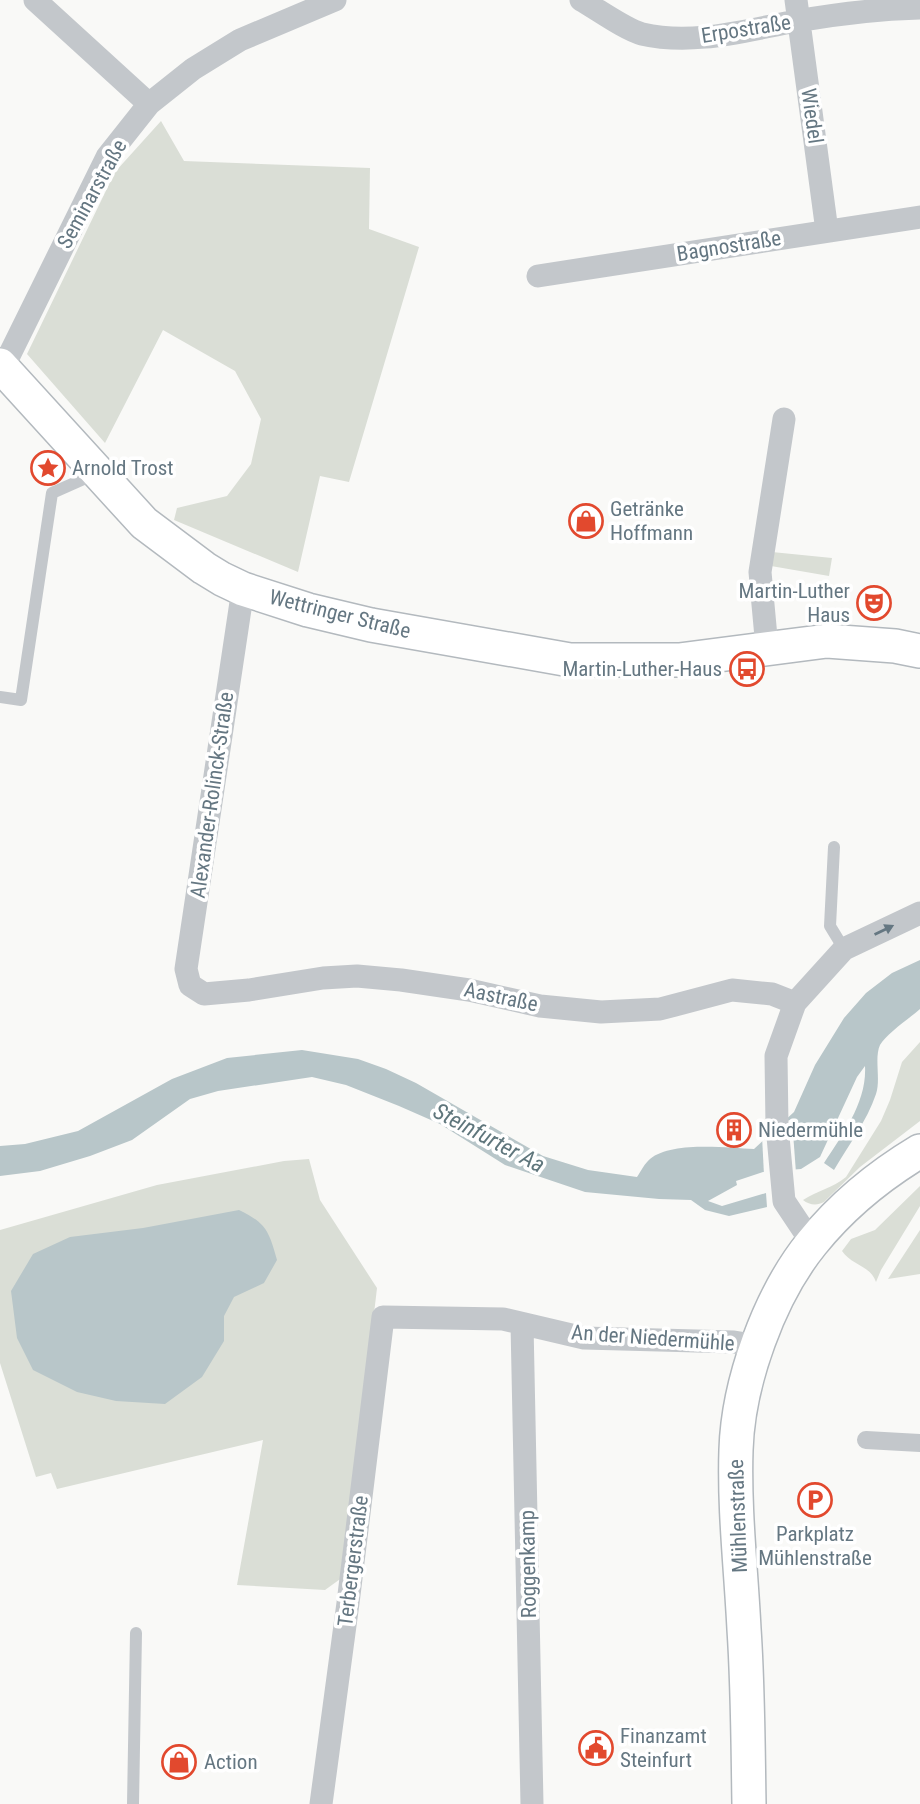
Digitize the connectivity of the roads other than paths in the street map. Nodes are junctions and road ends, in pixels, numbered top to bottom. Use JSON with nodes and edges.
{"nodes":[{"id":1,"x":35,"y":0,"type":"edge"},
{"id":2,"x":335,"y":0,"type":"edge"},
{"id":3,"x":581,"y":0,"type":"edge"},
{"id":4,"x":920,"y":8,"type":"edge"},
{"id":5,"x":797,"y":10,"type":"edge"},
{"id":6,"x":149,"y":104,"type":"junction"},
{"id":7,"x":920,"y":217,"type":"edge"},
{"id":8,"x":827,"y":231,"type":"junction"},
{"id":9,"x":538,"y":276,"type":"dead end"},
{"id":10,"x":1,"y":367,"type":"edge"},
{"id":11,"x":784,"y":419,"type":"dead end"},
{"id":12,"x":98,"y":473,"type":"junction"},
{"id":13,"x":243,"y":589,"type":"junction"},
{"id":14,"x":767,"y":648,"type":"junction"},
{"id":15,"x":920,"y":651,"type":"edge"},
{"id":16,"x":0,"y":697,"type":"edge"},
{"id":17,"x":834,"y":847,"type":"dead end"},
{"id":18,"x":920,"y":913,"type":"edge"},
{"id":19,"x":844,"y":949,"type":"junction"},
{"id":20,"x":204,"y":994,"type":"joint"},
{"id":21,"x":794,"y":1003,"type":"junction"},
{"id":22,"x":920,"y":1151,"type":"edge"},
{"id":23,"x":811,"y":1243,"type":"junction"},
{"id":24,"x":383,"y":1318,"type":"joint"},
{"id":25,"x":522,"y":1324,"type":"junction"},
{"id":26,"x":758,"y":1346,"type":"junction"},
{"id":27,"x":866,"y":1440,"type":"dead end"},
{"id":28,"x":920,"y":1443,"type":"edge"},
{"id":29,"x":136,"y":1633,"type":"dead end"},
{"id":30,"x":133,"y":1804,"type":"edge"},
{"id":31,"x":321,"y":1804,"type":"edge"},
{"id":32,"x":532,"y":1804,"type":"edge"},
{"id":33,"x":749,"y":1804,"type":"edge"}],
"edges":[{"from":1,"to":6,"type":"street"},
{"from":2,"to":6,"type":"street","name":"Seminarstraße"},
{"from":3,"to":5,"type":"street","name":"Erpostraße"},
{"from":4,"to":5,"type":"street","name":"Erpostraße"},
{"from":5,"to":8,"type":"street","name":"Wiedel"},
{"from":6,"to":10,"type":"street","name":"Seminarstraße"},
{"from":7,"to":8,"type":"street","name":"Bagnostraße"},
{"from":8,"to":9,"type":"street","name":"Bagnostraße"},
{"from":10,"to":12,"type":"main road","name":"Wettringer Straße"},
{"from":11,"to":14,"type":"street"},
{"from":12,"to":13,"type":"main road","name":"Wettringer Straße"},
{"from":12,"to":16,"type":"lane"},
{"from":13,"to":14,"type":"main road","name":"Wettringer Straße"},
{"from":13,"to":20,"type":"street","name":"Alexander-Rolinck-Straße"},
{"from":14,"to":15,"type":"main road","name":"Wettringer Straße"},
{"from":17,"to":19,"type":"lane"},
{"from":19,"to":18,"type":"street","one_way":true},
{"from":19,"to":21,"type":"street"},
{"from":20,"to":21,"type":"street","name":"Aastraße"},
{"from":21,"to":23,"type":"street"},
{"from":22,"to":23,"type":"main road","name":"Mühlenstraße"},
{"from":23,"to":26,"type":"main road","name":"Mühlenstraße"},
{"from":24,"to":25,"type":"street","name":"An der Niedermühle"},
{"from":24,"to":31,"type":"street","name":"Terbergerstraße"},
{"from":25,"to":26,"type":"street","name":"An der Niedermühle"},
{"from":25,"to":32,"type":"street","name":"Roggenkamp"},
{"from":26,"to":33,"type":"main road","name":"Mühlenstraße"},
{"from":27,"to":28,"type":"street"},
{"from":29,"to":30,"type":"lane"}]}
